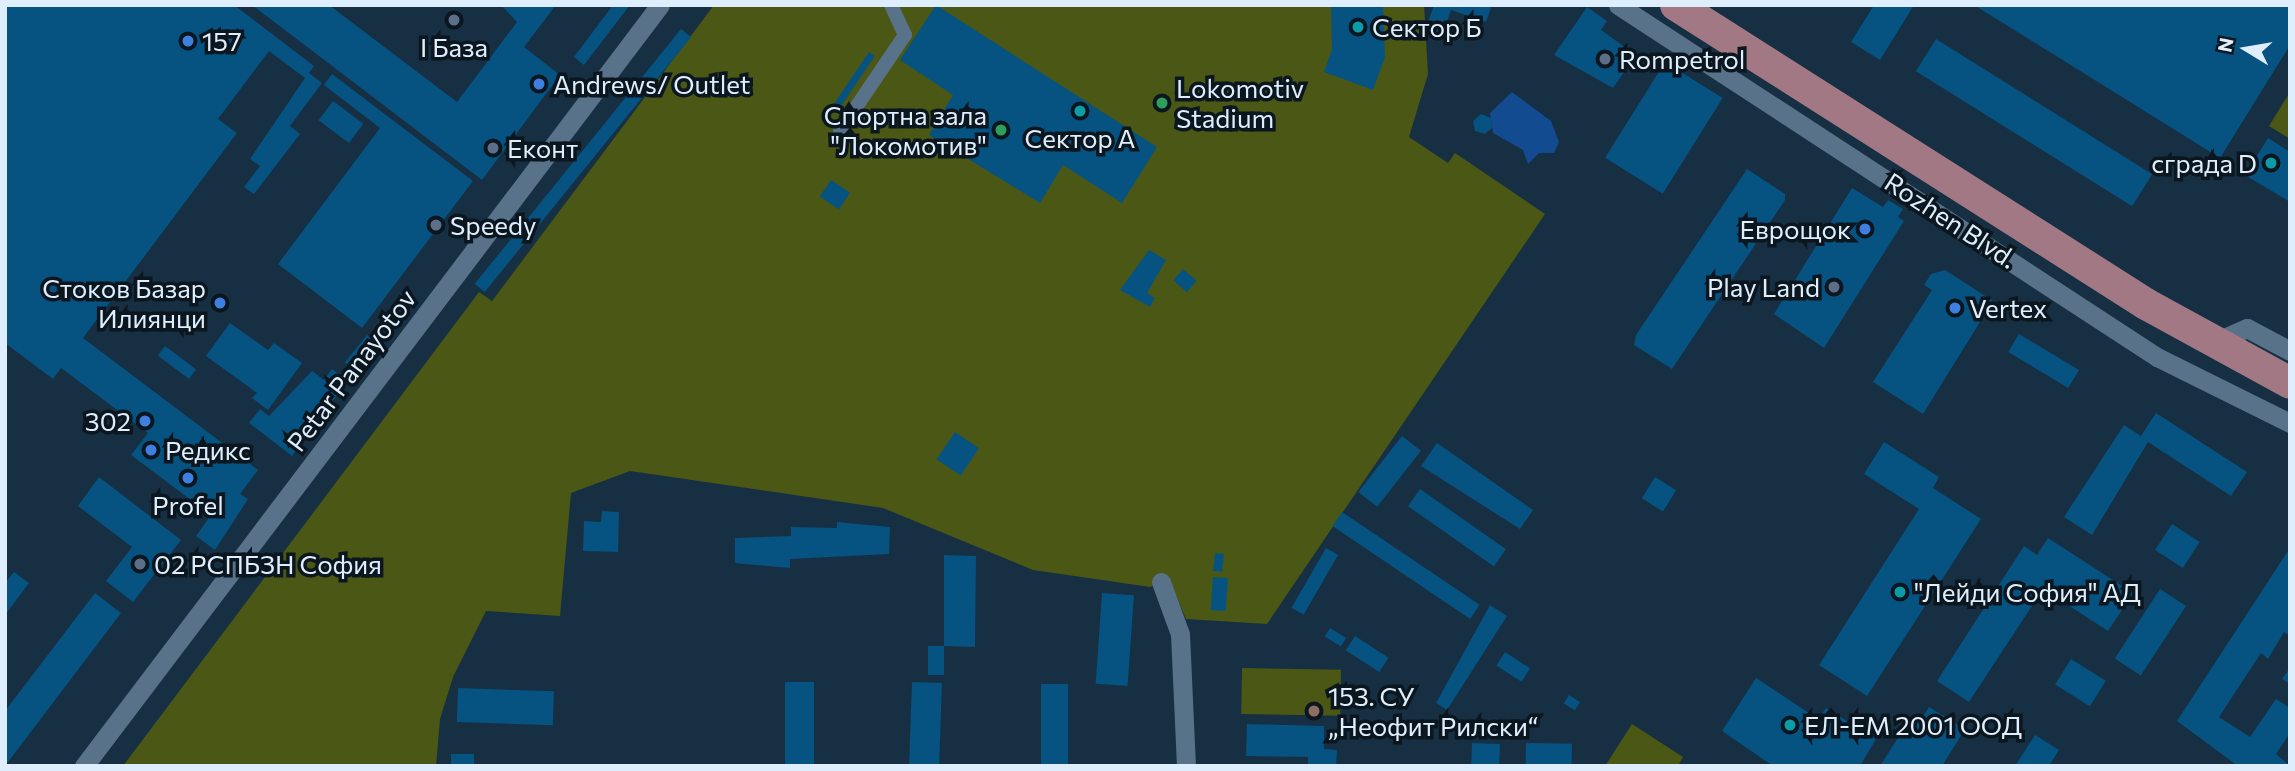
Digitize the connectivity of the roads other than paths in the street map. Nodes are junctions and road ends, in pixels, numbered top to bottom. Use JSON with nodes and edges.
{"nodes":[{"id":1,"x":660,"y":5,"type":"edge"},
{"id":2,"x":891,"y":5,"type":"edge"},
{"id":3,"x":1618,"y":5,"type":"edge"},
{"id":4,"x":1675,"y":5,"type":"edge"},
{"id":5,"x":840,"y":131,"type":"dead end"},
{"id":6,"x":2213,"y":343,"type":"junction"},
{"id":7,"x":2290,"y":351,"type":"edge"},
{"id":8,"x":2290,"y":383,"type":"edge"},
{"id":9,"x":2290,"y":423,"type":"edge"},
{"id":10,"x":1161,"y":582,"type":"dead end"},
{"id":11,"x":84,"y":766,"type":"edge"},
{"id":12,"x":1186,"y":766,"type":"edge"}],
"edges":[{"from":1,"to":11,"type":"street","name":"Petar Panayotov"},
{"from":2,"to":5,"type":"street"},
{"from":3,"to":9,"type":"street","name":"Rozhen Blvd."},
{"from":4,"to":6,"type":"main road","name":"Rozhen Blvd."},
{"from":6,"to":7,"type":"street"},
{"from":6,"to":8,"type":"main road","name":"Rozhen Blvd."},
{"from":10,"to":12,"type":"street"}]}
